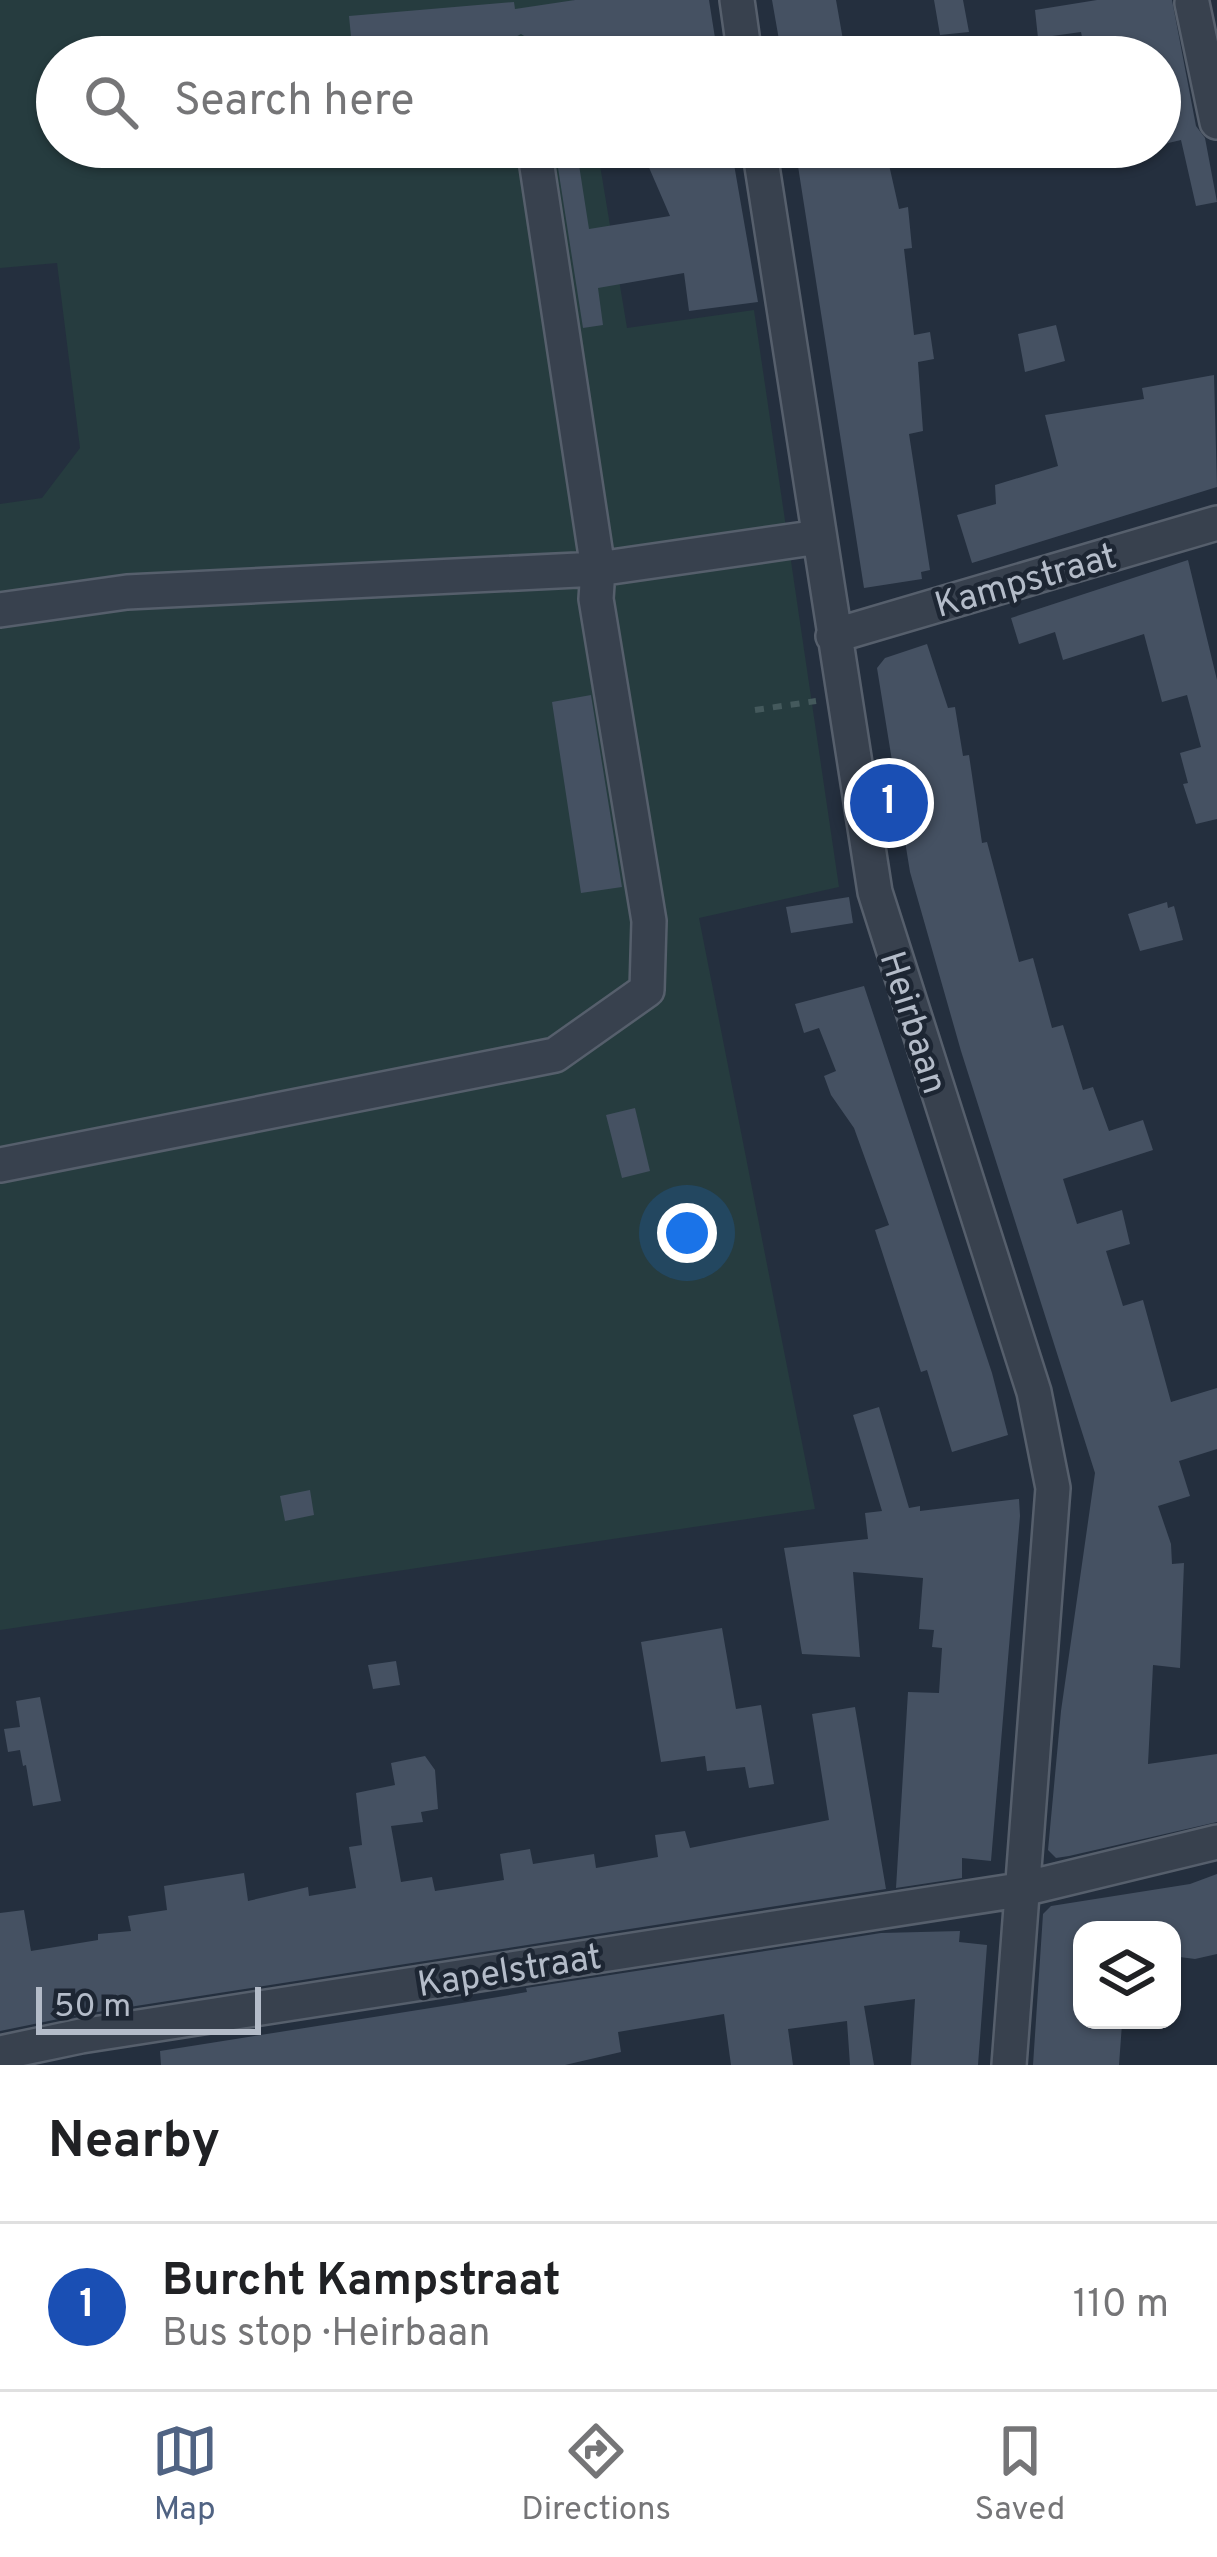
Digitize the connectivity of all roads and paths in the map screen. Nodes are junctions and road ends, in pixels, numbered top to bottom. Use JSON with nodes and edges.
{"nodes":[{"id":1,"x":736,"y":0,"type":"edge"},
{"id":2,"x":1192,"y":3,"type":"edge"},
{"id":3,"x":742,"y":36,"type":"edge"},
{"id":4,"x":1217,"y":122,"type":"edge"},
{"id":5,"x":537,"y":168,"type":"edge"},
{"id":6,"x":762,"y":168,"type":"edge"},
{"id":7,"x":1217,"y":523,"type":"edge"},
{"id":8,"x":819,"y":537,"type":"junction"},
{"id":9,"x":598,"y":569,"type":"junction"},
{"id":10,"x":0,"y":610,"type":"edge"},
{"id":11,"x":833,"y":635,"type":"junction"},
{"id":12,"x":825,"y":700,"type":"dead end"},
{"id":13,"x":755,"y":710,"type":"dead end"},
{"id":14,"x":0,"y":1165,"type":"edge"},
{"id":15,"x":1217,"y":1842,"type":"edge"},
{"id":16,"x":1019,"y":1890,"type":"junction"},
{"id":17,"x":0,"y":2053,"type":"edge"},
{"id":18,"x":1009,"y":2065,"type":"edge"}],
"edges":[{"from":1,"to":3,"type":"street"},
{"from":2,"to":4,"type":"street"},
{"from":5,"to":9,"type":"street"},
{"from":6,"to":8,"type":"street","name":"Heirbaan"},
{"from":7,"to":11,"type":"street","name":"Kampstraat"},
{"from":8,"to":9,"type":"street"},
{"from":8,"to":11,"type":"street","name":"Heirbaan"},
{"from":9,"to":10,"type":"street"},
{"from":9,"to":14,"type":"street"},
{"from":11,"to":16,"type":"street","name":"Heirbaan"},
{"from":12,"to":13,"type":"path"},
{"from":15,"to":16,"type":"street","name":"Kapelstraat"},
{"from":16,"to":17,"type":"street","name":"Kapelstraat"},
{"from":16,"to":18,"type":"street","name":"Heirbaan"}]}
